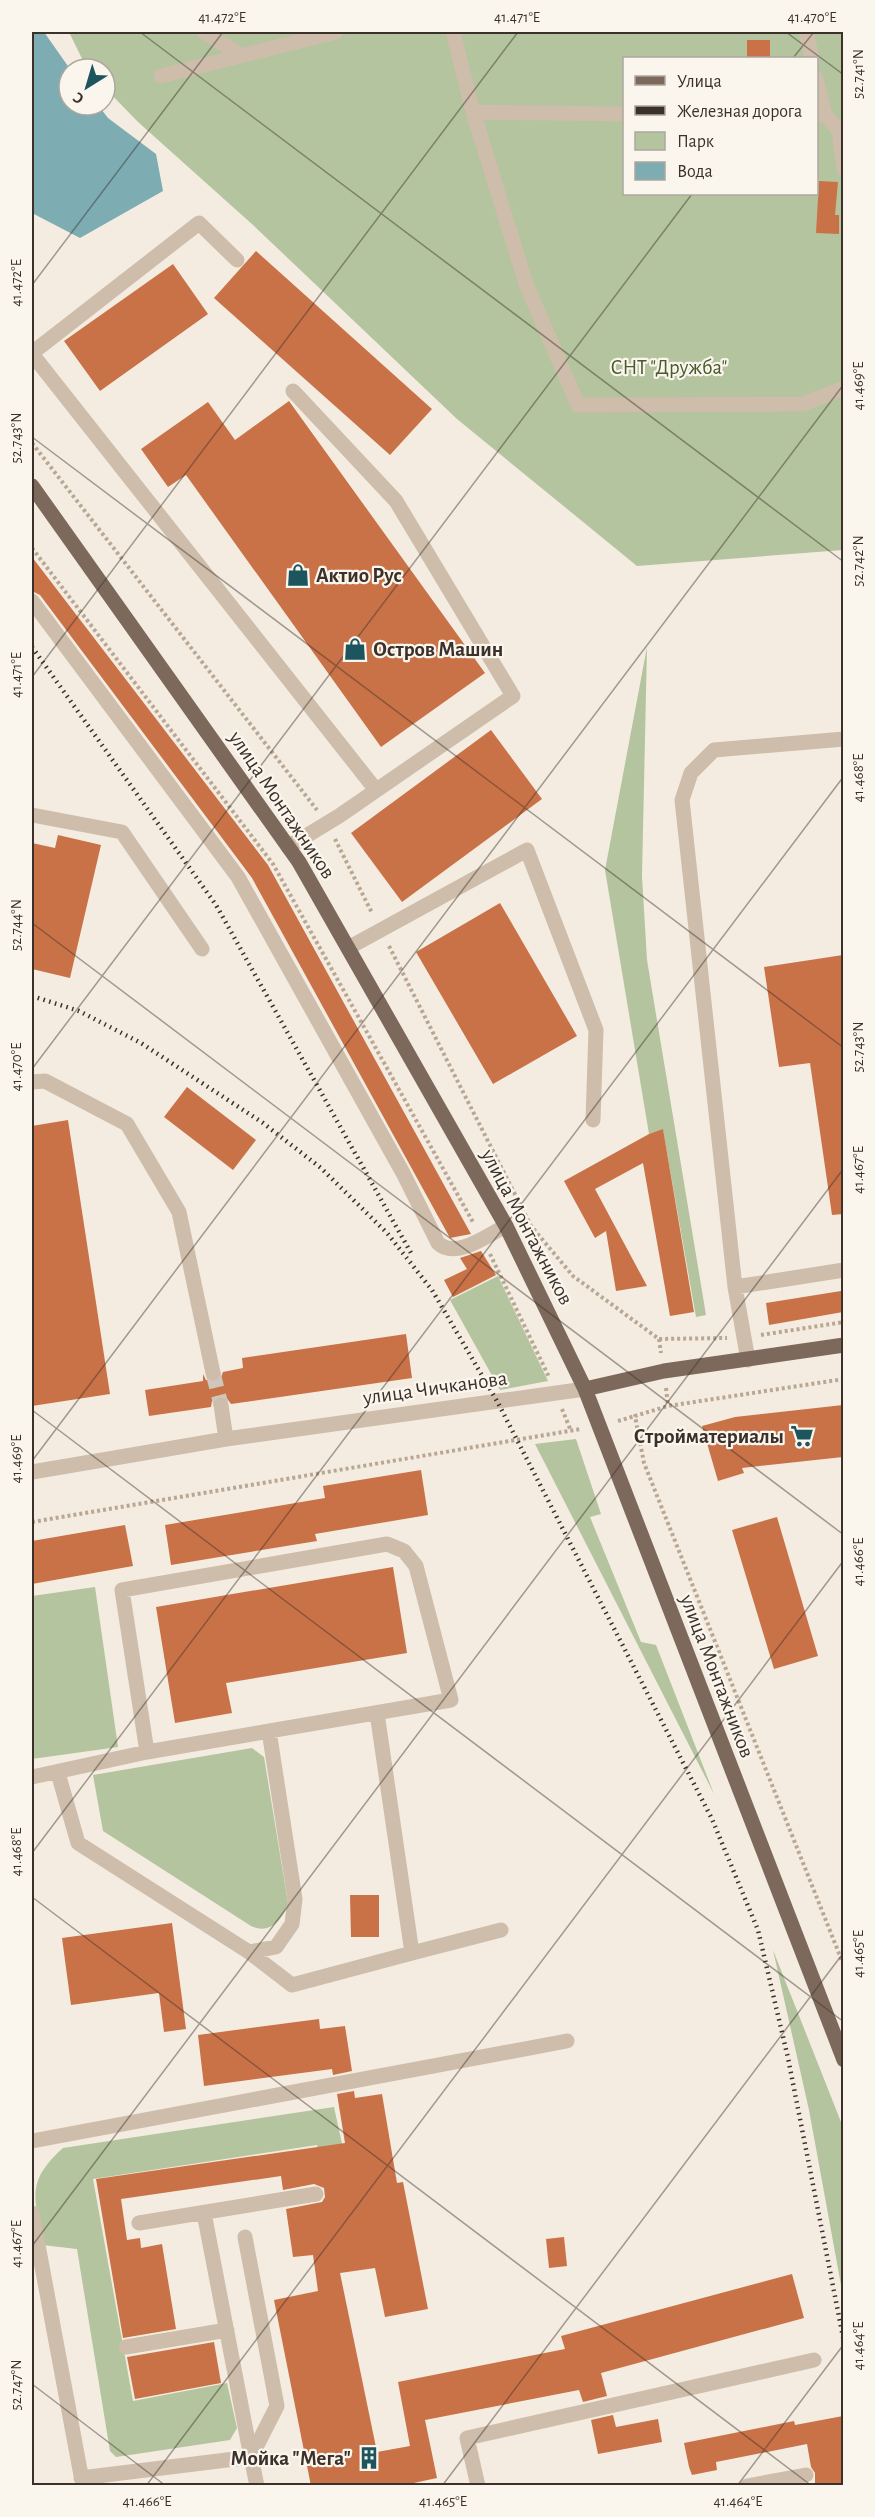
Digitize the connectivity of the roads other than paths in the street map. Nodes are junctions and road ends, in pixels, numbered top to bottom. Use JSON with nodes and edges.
{"nodes":[{"id":1,"x":204,"y":32,"type":"edge"},
{"id":2,"x":336,"y":32,"type":"edge"},
{"id":3,"x":453,"y":32,"type":"edge"},
{"id":4,"x":806,"y":32,"type":"edge"},
{"id":5,"x":239,"y":54,"type":"junction"},
{"id":6,"x":812,"y":57,"type":"edge"},
{"id":7,"x":161,"y":76,"type":"dead end"},
{"id":8,"x":818,"y":93,"type":"edge"},
{"id":9,"x":473,"y":112,"type":"junction"},
{"id":10,"x":623,"y":114,"type":"edge"},
{"id":11,"x":821,"y":115,"type":"edge"},
{"id":12,"x":843,"y":169,"type":"edge"},
{"id":13,"x":237,"y":260,"type":"dead end"},
{"id":14,"x":32,"y":354,"type":"edge"},
{"id":15,"x":843,"y":388,"type":"edge"},
{"id":16,"x":293,"y":391,"type":"dead end"},
{"id":17,"x":34,"y":494,"type":"edge"},
{"id":18,"x":32,"y":601,"type":"edge"},
{"id":19,"x":843,"y":738,"type":"edge"},
{"id":20,"x":376,"y":790,"type":"junction"},
{"id":21,"x":32,"y":815,"type":"edge"},
{"id":22,"x":288,"y":847,"type":"junction"},
{"id":23,"x":348,"y":948,"type":"junction"},
{"id":24,"x":201,"y":949,"type":"dead end"},
{"id":25,"x":32,"y":1083,"type":"edge"},
{"id":26,"x":592,"y":1120,"type":"dead end"},
{"id":27,"x":506,"y":1226,"type":"junction"},
{"id":28,"x":843,"y":1270,"type":"edge"},
{"id":29,"x":735,"y":1287,"type":"junction"},
{"id":30,"x":843,"y":1345,"type":"edge"},
{"id":31,"x":748,"y":1360,"type":"junction"},
{"id":32,"x":213,"y":1373,"type":"tunnel mouth"},
{"id":33,"x":585,"y":1389,"type":"junction"},
{"id":34,"x":221,"y":1405,"type":"tunnel mouth"},
{"id":35,"x":226,"y":1439,"type":"junction"},
{"id":36,"x":32,"y":1472,"type":"edge"},
{"id":37,"x":377,"y":1713,"type":"junction"},
{"id":38,"x":269,"y":1731,"type":"junction"},
{"id":39,"x":147,"y":1752,"type":"junction"},
{"id":40,"x":58,"y":1773,"type":"junction"},
{"id":41,"x":32,"y":1777,"type":"edge"},
{"id":42,"x":501,"y":1930,"type":"dead end"},
{"id":43,"x":249,"y":1952,"type":"junction"},
{"id":44,"x":412,"y":1953,"type":"junction"},
{"id":45,"x":567,"y":2041,"type":"dead end"},
{"id":46,"x":843,"y":2060,"type":"edge"},
{"id":47,"x":32,"y":2141,"type":"edge"},
{"id":48,"x":316,"y":2194,"type":"dead end"},
{"id":49,"x":32,"y":2213,"type":"edge"},
{"id":50,"x":204,"y":2213,"type":"junction"},
{"id":51,"x":139,"y":2223,"type":"dead end"},
{"id":52,"x":245,"y":2237,"type":"dead end"},
{"id":53,"x":227,"y":2330,"type":"junction"},
{"id":54,"x":126,"y":2347,"type":"dead end"},
{"id":55,"x":814,"y":2360,"type":"dead end"},
{"id":56,"x":251,"y":2457,"type":"junction"},
{"id":57,"x":806,"y":2475,"type":"dead end"},
{"id":58,"x":82,"y":2482,"type":"edge"},
{"id":59,"x":257,"y":2486,"type":"edge"},
{"id":60,"x":478,"y":2486,"type":"edge"},
{"id":61,"x":747,"y":2486,"type":"edge"}],
"edges":[{"from":1,"to":5,"type":"lane"},
{"from":2,"to":5,"type":"lane"},
{"from":3,"to":9,"type":"lane"},
{"from":4,"to":6,"type":"lane"},
{"from":5,"to":7,"type":"lane"},
{"from":8,"to":11,"type":"lane"},
{"from":9,"to":10,"type":"lane"},
{"from":9,"to":15,"type":"lane"},
{"from":11,"to":12,"type":"lane"},
{"from":13,"to":14,"type":"lane"},
{"from":14,"to":20,"type":"lane"},
{"from":16,"to":20,"type":"lane"},
{"from":17,"to":22,"type":"main road","name":"улица Монтажников"},
{"from":18,"to":27,"type":"lane"},
{"from":19,"to":29,"type":"lane"},
{"from":20,"to":22,"type":"lane"},
{"from":21,"to":24,"type":"lane"},
{"from":22,"to":23,"type":"main road","name":"улица Монтажников"},
{"from":23,"to":26,"type":"lane"},
{"from":23,"to":27,"type":"main road","name":"улица Монтажников"},
{"from":25,"to":32,"type":"lane"},
{"from":27,"to":33,"type":"main road","name":"улица Монтажников"},
{"from":28,"to":29,"type":"lane"},
{"from":29,"to":31,"type":"lane"},
{"from":30,"to":31,"type":"main road","name":"улица Чичканова"},
{"from":31,"to":33,"type":"main road","name":"улица Чичканова"},
{"from":33,"to":35,"type":"lane","name":"улица Чичканова"},
{"from":33,"to":46,"type":"main road","name":"улица Монтажников"},
{"from":34,"to":35,"type":"lane"},
{"from":35,"to":36,"type":"lane","name":"улица Чичканова"},
{"from":37,"to":38,"type":"lane"},
{"from":37,"to":39,"type":"lane"},
{"from":37,"to":44,"type":"lane"},
{"from":38,"to":39,"type":"lane"},
{"from":38,"to":43,"type":"lane"},
{"from":39,"to":40,"type":"lane"},
{"from":40,"to":41,"type":"lane"},
{"from":40,"to":43,"type":"lane"},
{"from":42,"to":44,"type":"lane"},
{"from":43,"to":44,"type":"lane"},
{"from":45,"to":47,"type":"lane"},
{"from":48,"to":50,"type":"lane"},
{"from":49,"to":58,"type":"lane"},
{"from":50,"to":51,"type":"lane"},
{"from":50,"to":53,"type":"lane"},
{"from":52,"to":56,"type":"lane"},
{"from":53,"to":54,"type":"lane"},
{"from":53,"to":56,"type":"lane"},
{"from":55,"to":60,"type":"lane"},
{"from":56,"to":58,"type":"lane"},
{"from":56,"to":59,"type":"lane"},
{"from":57,"to":61,"type":"lane"}]}
